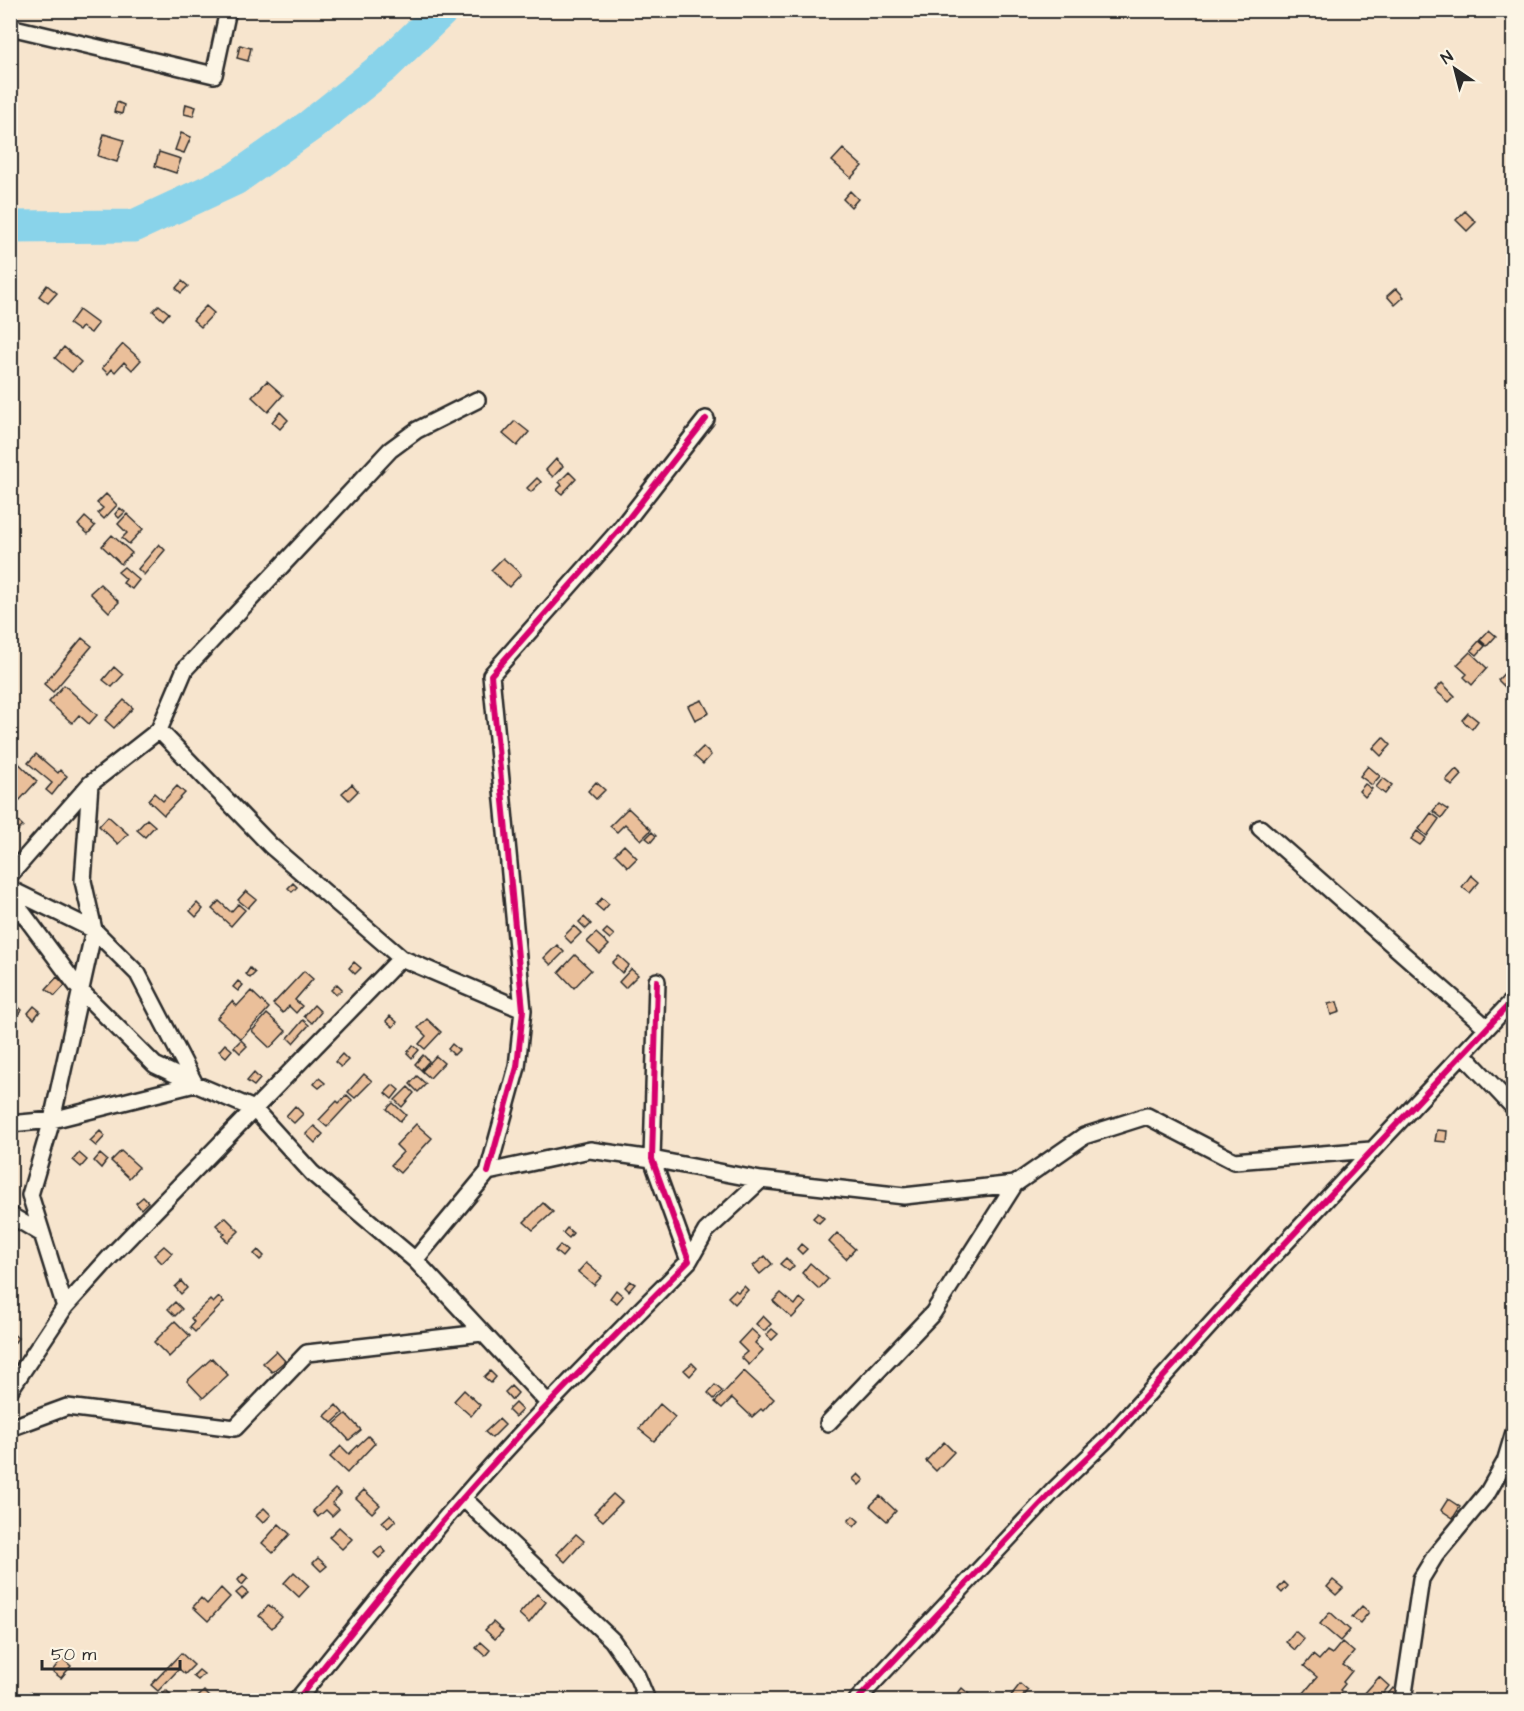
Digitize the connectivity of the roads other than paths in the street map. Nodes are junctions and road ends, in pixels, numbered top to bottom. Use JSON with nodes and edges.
{"nodes":[{"id":1,"x":228,"y":10,"type":"edge"},
{"id":2,"x":10,"y":27,"type":"edge"},
{"id":3,"x":477,"y":400,"type":"dead end"},
{"id":4,"x":706,"y":419,"type":"dead end"},
{"id":5,"x":159,"y":730,"type":"junction"},
{"id":6,"x":90,"y":784,"type":"junction"},
{"id":7,"x":1260,"y":828,"type":"dead end"},
{"id":8,"x":10,"y":875,"type":"edge"},
{"id":9,"x":10,"y":889,"type":"edge"},
{"id":10,"x":10,"y":896,"type":"edge"},
{"id":11,"x":94,"y":930,"type":"junction"},
{"id":12,"x":401,"y":958,"type":"junction"},
{"id":13,"x":657,"y":981,"type":"dead end"},
{"id":14,"x":80,"y":990,"type":"junction"},
{"id":15,"x":1514,"y":999,"type":"edge"},
{"id":16,"x":523,"y":1010,"type":"junction"},
{"id":17,"x":1486,"y":1027,"type":"junction"},
{"id":18,"x":1462,"y":1053,"type":"junction"},
{"id":19,"x":195,"y":1084,"type":"junction"},
{"id":20,"x":1514,"y":1108,"type":"edge"},
{"id":21,"x":254,"y":1109,"type":"junction"},
{"id":22,"x":52,"y":1120,"type":"junction"},
{"id":23,"x":10,"y":1124,"type":"edge"},
{"id":24,"x":1371,"y":1150,"type":"junction"},
{"id":25,"x":652,"y":1159,"type":"junction"},
{"id":26,"x":488,"y":1172,"type":"junction"},
{"id":27,"x":761,"y":1180,"type":"junction"},
{"id":28,"x":1015,"y":1184,"type":"junction"},
{"id":29,"x":10,"y":1215,"type":"edge"},
{"id":30,"x":42,"y":1234,"type":"junction"},
{"id":31,"x":415,"y":1260,"type":"junction"},
{"id":32,"x":689,"y":1261,"type":"junction"},
{"id":33,"x":65,"y":1307,"type":"junction"},
{"id":34,"x":482,"y":1333,"type":"junction"},
{"id":35,"x":10,"y":1390,"type":"edge"},
{"id":36,"x":549,"y":1404,"type":"junction"},
{"id":37,"x":828,"y":1423,"type":"dead end"},
{"id":38,"x":10,"y":1428,"type":"edge"},
{"id":39,"x":1514,"y":1432,"type":"edge"},
{"id":40,"x":463,"y":1498,"type":"junction"},
{"id":41,"x":297,"y":1701,"type":"edge"},
{"id":42,"x":647,"y":1701,"type":"edge"},
{"id":43,"x":857,"y":1701,"type":"edge"},
{"id":44,"x":1403,"y":1701,"type":"edge"}],
"edges":[{"from":1,"to":2,"type":"street"},
{"from":3,"to":5,"type":"street"},
{"from":4,"to":16,"type":"street"},
{"from":5,"to":6,"type":"street"},
{"from":5,"to":12,"type":"street"},
{"from":6,"to":8,"type":"street"},
{"from":6,"to":11,"type":"street"},
{"from":7,"to":17,"type":"street"},
{"from":9,"to":11,"type":"street"},
{"from":10,"to":14,"type":"street"},
{"from":11,"to":14,"type":"street"},
{"from":11,"to":19,"type":"street"},
{"from":12,"to":16,"type":"street"},
{"from":12,"to":21,"type":"street"},
{"from":13,"to":25,"type":"street"},
{"from":14,"to":19,"type":"street"},
{"from":14,"to":22,"type":"street"},
{"from":15,"to":17,"type":"street"},
{"from":16,"to":26,"type":"street"},
{"from":17,"to":18,"type":"street"},
{"from":18,"to":20,"type":"street"},
{"from":18,"to":24,"type":"street"},
{"from":19,"to":21,"type":"street"},
{"from":19,"to":22,"type":"street"},
{"from":21,"to":31,"type":"street"},
{"from":21,"to":33,"type":"street"},
{"from":22,"to":23,"type":"street"},
{"from":22,"to":30,"type":"street"},
{"from":24,"to":28,"type":"street"},
{"from":24,"to":43,"type":"street"},
{"from":25,"to":26,"type":"street"},
{"from":25,"to":27,"type":"street"},
{"from":25,"to":32,"type":"street"},
{"from":26,"to":31,"type":"street"},
{"from":27,"to":28,"type":"street"},
{"from":27,"to":32,"type":"street"},
{"from":28,"to":37,"type":"street"},
{"from":29,"to":30,"type":"street"},
{"from":30,"to":33,"type":"street"},
{"from":31,"to":34,"type":"street"},
{"from":32,"to":36,"type":"street"},
{"from":33,"to":35,"type":"street"},
{"from":34,"to":36,"type":"street"},
{"from":34,"to":38,"type":"street"},
{"from":36,"to":40,"type":"street"},
{"from":39,"to":44,"type":"street"},
{"from":40,"to":41,"type":"street"},
{"from":40,"to":42,"type":"street"}]}
